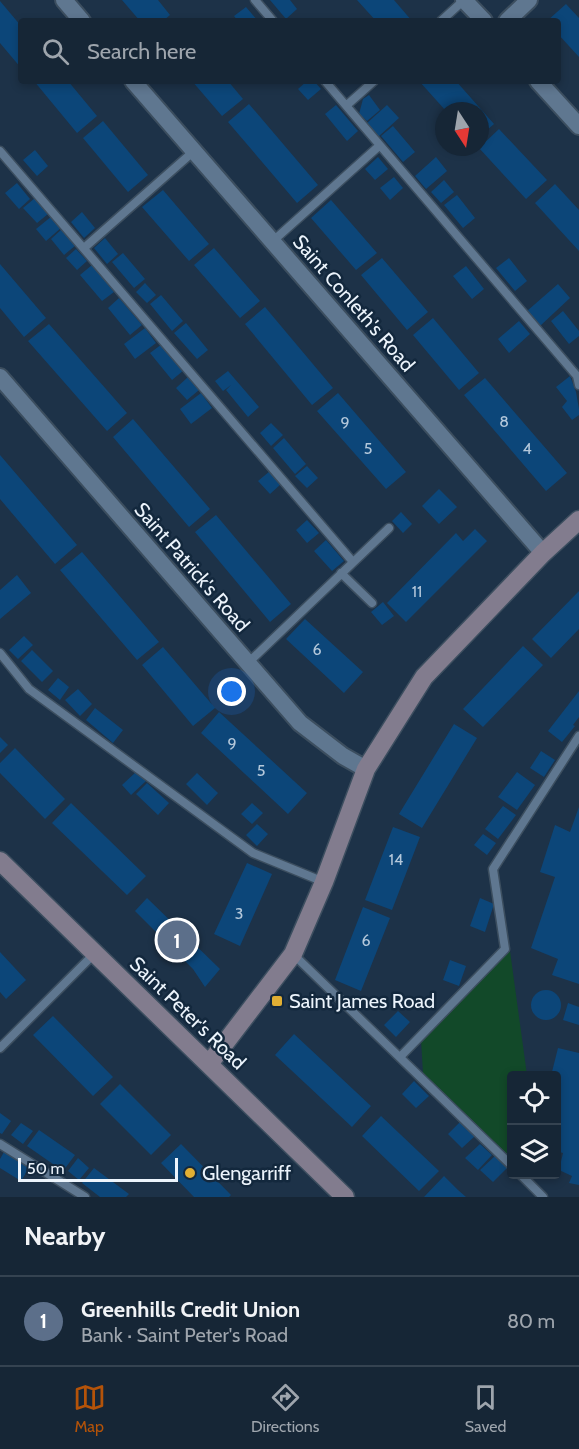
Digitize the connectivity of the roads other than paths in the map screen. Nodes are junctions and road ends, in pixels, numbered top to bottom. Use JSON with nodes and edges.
{"nodes":[{"id":1,"x":64,"y":0,"type":"edge"},
{"id":2,"x":255,"y":0,"type":"edge"},
{"id":3,"x":464,"y":0,"type":"edge"},
{"id":4,"x":529,"y":0,"type":"edge"},
{"id":5,"x":79,"y":18,"type":"edge"},
{"id":6,"x":270,"y":18,"type":"edge"},
{"id":7,"x":444,"y":18,"type":"edge"},
{"id":8,"x":481,"y":18,"type":"edge"},
{"id":9,"x":510,"y":18,"type":"edge"},
{"id":10,"x":136,"y":84,"type":"edge"},
{"id":11,"x":328,"y":84,"type":"edge"},
{"id":12,"x":371,"y":84,"type":"edge"},
{"id":13,"x":541,"y":84,"type":"edge"},
{"id":14,"x":347,"y":105,"type":"junction"},
{"id":15,"x":579,"y":126,"type":"edge"},
{"id":16,"x":379,"y":146,"type":"junction"},
{"id":17,"x":0,"y":151,"type":"edge"},
{"id":18,"x":194,"y":151,"type":"junction"},
{"id":19,"x":273,"y":241,"type":"junction"},
{"id":20,"x":84,"y":248,"type":"junction"},
{"id":21,"x":0,"y":377,"type":"edge"},
{"id":22,"x":578,"y":378,"type":"edge"},
{"id":23,"x":579,"y":520,"type":"edge"},
{"id":24,"x":388,"y":528,"type":"dead end"},
{"id":25,"x":543,"y":553,"type":"junction"},
{"id":26,"x":353,"y":562,"type":"junction"},
{"id":27,"x":342,"y":573,"type":"junction"},
{"id":28,"x":372,"y":603,"type":"dead end"},
{"id":29,"x":0,"y":653,"type":"edge"},
{"id":30,"x":247,"y":664,"type":"junction"},
{"id":31,"x":579,"y":736,"type":"edge"},
{"id":32,"x":366,"y":769,"type":"junction"},
{"id":33,"x":0,"y":861,"type":"edge"},
{"id":34,"x":324,"y":882,"type":"junction"},
{"id":35,"x":95,"y":953,"type":"junction"},
{"id":36,"x":293,"y":954,"type":"junction"},
{"id":37,"x":0,"y":1048,"type":"edge"},
{"id":38,"x":400,"y":1058,"type":"junction"},
{"id":39,"x":210,"y":1064,"type":"junction"},
{"id":40,"x":0,"y":1144,"type":"edge"},
{"id":41,"x":507,"y":1161,"type":"edge"},
{"id":42,"x":525,"y":1179,"type":"edge"},
{"id":43,"x":85,"y":1197,"type":"edge"},
{"id":44,"x":345,"y":1197,"type":"edge"},
{"id":45,"x":543,"y":1197,"type":"edge"}],
"edges":[{"from":1,"to":5,"type":"street"},
{"from":2,"to":6,"type":"lane"},
{"from":3,"to":7,"type":"lane"},
{"from":3,"to":8,"type":"street"},
{"from":4,"to":9,"type":"street"},
{"from":10,"to":18,"type":"street","name":"Saint Conleth's Road"},
{"from":11,"to":14,"type":"lane"},
{"from":12,"to":14,"type":"lane"},
{"from":13,"to":15,"type":"street"},
{"from":14,"to":16,"type":"lane"},
{"from":16,"to":19,"type":"lane"},
{"from":16,"to":22,"type":"lane"},
{"from":17,"to":20,"type":"lane"},
{"from":18,"to":19,"type":"street","name":"Saint Conleth's Road"},
{"from":18,"to":20,"type":"lane"},
{"from":19,"to":25,"type":"street","name":"Saint Conleth's Road"},
{"from":20,"to":26,"type":"lane"},
{"from":21,"to":30,"type":"street","name":"Saint Patrick's Road"},
{"from":23,"to":25,"type":"street"},
{"from":24,"to":26,"type":"lane"},
{"from":25,"to":32,"type":"street"},
{"from":26,"to":27,"type":"lane"},
{"from":27,"to":28,"type":"lane"},
{"from":27,"to":30,"type":"lane"},
{"from":29,"to":34,"type":"lane"},
{"from":30,"to":32,"type":"street","name":"Saint Patrick's Road"},
{"from":31,"to":38,"type":"lane"},
{"from":32,"to":34,"type":"street"},
{"from":33,"to":35,"type":"street","name":"Saint Peter's Road"},
{"from":34,"to":36,"type":"street"},
{"from":35,"to":37,"type":"lane"},
{"from":35,"to":39,"type":"street","name":"Saint Peter's Road"},
{"from":36,"to":38,"type":"lane"},
{"from":36,"to":39,"type":"street"},
{"from":38,"to":41,"type":"lane"},
{"from":39,"to":44,"type":"street","name":"Saint Peter's Road"},
{"from":40,"to":43,"type":"lane"},
{"from":42,"to":45,"type":"lane"}]}
